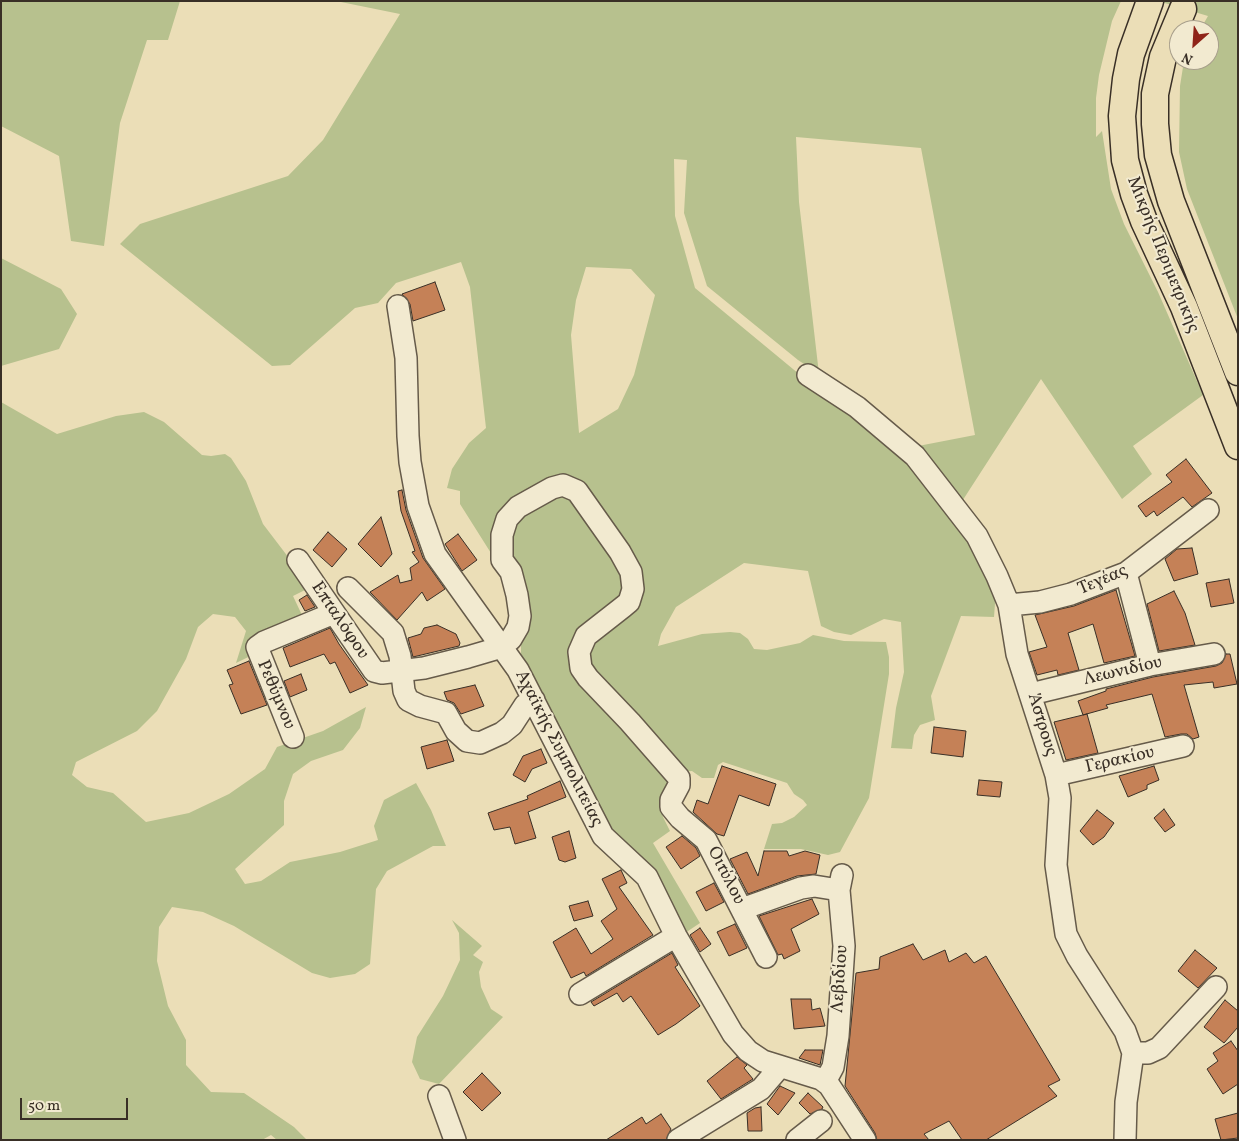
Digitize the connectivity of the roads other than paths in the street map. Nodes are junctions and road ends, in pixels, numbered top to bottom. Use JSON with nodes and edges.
{"nodes":[{"id":1,"x":1150,"y":1,"type":"edge"},
{"id":2,"x":1183,"y":9,"type":"dead end"},
{"id":3,"x":398,"y":306,"type":"dead end"},
{"id":4,"x":1238,"y":372,"type":"edge"},
{"id":5,"x":808,"y":375,"type":"dead end"},
{"id":6,"x":1238,"y":446,"type":"edge"},
{"id":7,"x":1208,"y":510,"type":"dead end"},
{"id":8,"x":298,"y":560,"type":"dead end"},
{"id":9,"x":1126,"y":573,"type":"junction"},
{"id":10,"x":348,"y":588,"type":"dead end"},
{"id":11,"x":1009,"y":606,"type":"junction"},
{"id":12,"x":334,"y":613,"type":"junction"},
{"id":13,"x":502,"y":647,"type":"junction"},
{"id":14,"x":1214,"y":654,"type":"dead end"},
{"id":15,"x":1150,"y":665,"type":"junction"},
{"id":16,"x":400,"y":671,"type":"junction"},
{"id":17,"x":1032,"y":694,"type":"junction"},
{"id":18,"x":534,"y":700,"type":"junction"},
{"id":19,"x":293,"y":737,"type":"dead end"},
{"id":20,"x":1183,"y":746,"type":"dead end"},
{"id":21,"x":1056,"y":775,"type":"junction"},
{"id":22,"x":742,"y":909,"type":"junction"},
{"id":23,"x":676,"y":936,"type":"junction"},
{"id":24,"x":766,"y":957,"type":"dead end"},
{"id":25,"x":1216,"y":987,"type":"dead end"},
{"id":26,"x":580,"y":994,"type":"dead end"},
{"id":27,"x":1133,"y":1053,"type":"junction"},
{"id":28,"x":779,"y":1068,"type":"junction"},
{"id":29,"x":825,"y":1082,"type":"junction"},
{"id":30,"x":439,"y":1096,"type":"dead end"},
{"id":31,"x":821,"y":1120,"type":"dead end"},
{"id":32,"x":456,"y":1140,"type":"edge"},
{"id":33,"x":678,"y":1140,"type":"edge"},
{"id":34,"x":797,"y":1140,"type":"edge"},
{"id":35,"x":865,"y":1140,"type":"edge"},
{"id":36,"x":1126,"y":1140,"type":"edge"}],
"edges":[{"from":1,"to":6,"type":"main road","name":"Μικρής Περιμετρικής"},
{"from":2,"to":4,"type":"main road","name":"Μικρής Περιμετρικής"},
{"from":3,"to":13,"type":"street","name":"Αχαϊκής Συμπολιτείας"},
{"from":5,"to":11,"type":"street","name":"Άστρους"},
{"from":7,"to":9,"type":"street","name":"Τεγέας"},
{"from":8,"to":12,"type":"street","name":"Επταλόφου"},
{"from":9,"to":11,"type":"street","name":"Τεγέας"},
{"from":9,"to":15,"type":"street"},
{"from":10,"to":16,"type":"street"},
{"from":11,"to":17,"type":"street","name":"Άστρους"},
{"from":12,"to":16,"type":"street","name":"Επταλόφου"},
{"from":12,"to":19,"type":"street","name":"Ρεθύμνου"},
{"from":13,"to":16,"type":"street","name":"Επταλόφου"},
{"from":13,"to":18,"type":"street","name":"Αχαϊκής Συμπολιτείας"},
{"from":13,"to":22,"type":"street","name":"Οιτύλου"},
{"from":14,"to":15,"type":"street","name":"Λεωνιδίου"},
{"from":15,"to":17,"type":"street","name":"Λεωνιδίου"},
{"from":16,"to":18,"type":"street"},
{"from":17,"to":21,"type":"street","name":"Άστρους"},
{"from":18,"to":23,"type":"street","name":"Αχαϊκής Συμπολιτείας"},
{"from":20,"to":21,"type":"street","name":"Γερακίου"},
{"from":21,"to":27,"type":"street","name":"Άστρους"},
{"from":22,"to":24,"type":"street","name":"Οιτύλου"},
{"from":22,"to":29,"type":"street","name":"Λεβιδίου"},
{"from":23,"to":26,"type":"street"},
{"from":23,"to":28,"type":"street","name":"Αχαϊκής Συμπολιτείας"},
{"from":25,"to":27,"type":"street"},
{"from":27,"to":36,"type":"street"},
{"from":28,"to":29,"type":"street","name":"Αχαϊκής Συμπολιτείας"},
{"from":28,"to":33,"type":"street"},
{"from":29,"to":35,"type":"street"},
{"from":30,"to":32,"type":"street"},
{"from":31,"to":34,"type":"street"}]}
